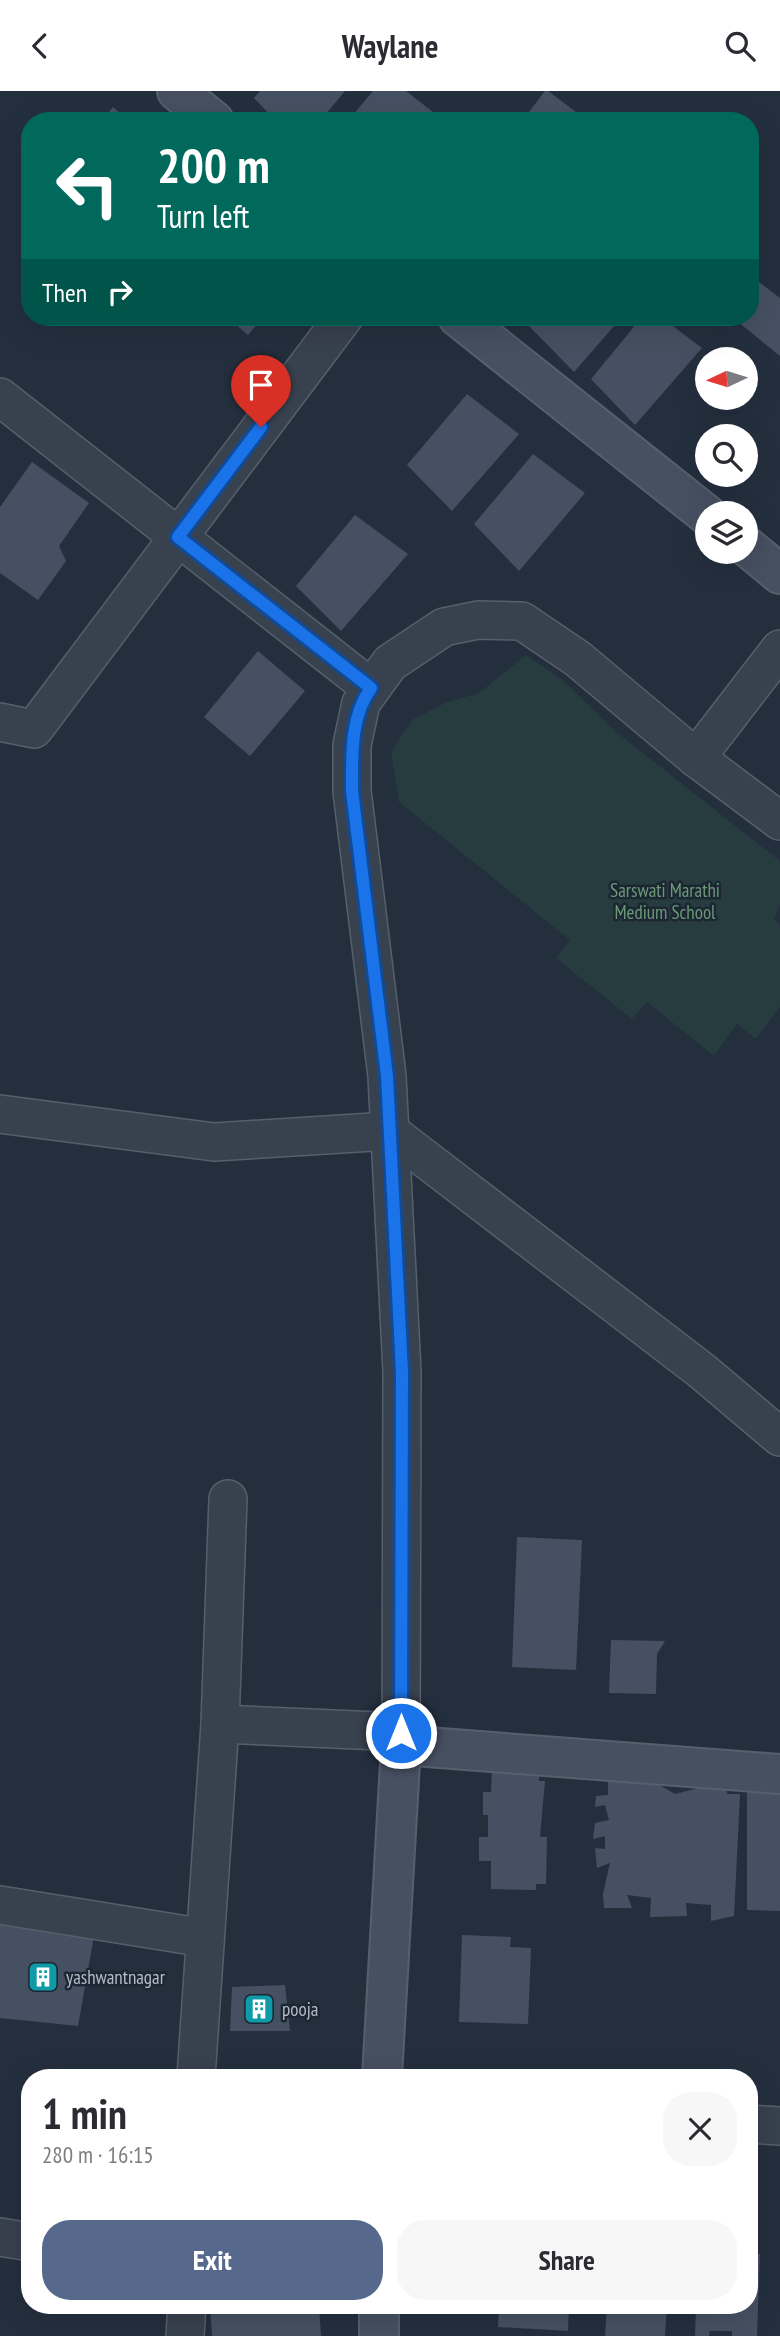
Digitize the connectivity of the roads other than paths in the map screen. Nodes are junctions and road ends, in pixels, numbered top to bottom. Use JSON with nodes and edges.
{"nodes":[{"id":1,"x":177,"y":91,"type":"edge"},
{"id":2,"x":203,"y":112,"type":"edge"},
{"id":3,"x":337,"y":326,"type":"edge"},
{"id":4,"x":469,"y":326,"type":"edge"},
{"id":5,"x":0,"y":397,"type":"edge"},
{"id":6,"x":695,"y":505,"type":"edge"},
{"id":7,"x":178,"y":537,"type":"junction"},
{"id":8,"x":758,"y":556,"type":"edge"},
{"id":9,"x":780,"y":574,"type":"edge"},
{"id":10,"x":780,"y":649,"type":"edge"},
{"id":11,"x":371,"y":688,"type":"junction"},
{"id":12,"x":0,"y":722,"type":"edge"},
{"id":13,"x":696,"y":758,"type":"junction"},
{"id":14,"x":780,"y":821,"type":"edge"},
{"id":15,"x":0,"y":1114,"type":"edge"},
{"id":16,"x":389,"y":1131,"type":"junction"},
{"id":17,"x":780,"y":1437,"type":"edge"},
{"id":18,"x":228,"y":1499,"type":"dead end"},
{"id":19,"x":220,"y":1724,"type":"junction"},
{"id":20,"x":401,"y":1739,"type":"junction"},
{"id":21,"x":780,"y":1774,"type":"edge"},
{"id":22,"x":0,"y":1905,"type":"edge"},
{"id":23,"x":205,"y":1938,"type":"junction"},
{"id":24,"x":197,"y":2069,"type":"edge"},
{"id":25,"x":382,"y":2069,"type":"edge"},
{"id":26,"x":758,"y":2124,"type":"edge"},
{"id":27,"x":780,"y":2126,"type":"edge"},
{"id":28,"x":0,"y":2237,"type":"edge"},
{"id":29,"x":21,"y":2240,"type":"edge"},
{"id":30,"x":186,"y":2314,"type":"edge"},
{"id":31,"x":379,"y":2314,"type":"edge"},
{"id":32,"x":185,"y":2336,"type":"edge"},
{"id":33,"x":379,"y":2336,"type":"edge"}],
"edges":[{"from":1,"to":2,"type":"street"},
{"from":3,"to":7,"type":"street"},
{"from":4,"to":6,"type":"street"},
{"from":5,"to":7,"type":"street"},
{"from":7,"to":11,"type":"street"},
{"from":7,"to":12,"type":"street"},
{"from":8,"to":9,"type":"street"},
{"from":10,"to":13,"type":"street"},
{"from":11,"to":13,"type":"street"},
{"from":11,"to":16,"type":"street"},
{"from":13,"to":14,"type":"street"},
{"from":15,"to":16,"type":"street"},
{"from":16,"to":17,"type":"street"},
{"from":16,"to":20,"type":"street"},
{"from":18,"to":19,"type":"street"},
{"from":19,"to":20,"type":"street"},
{"from":19,"to":23,"type":"street"},
{"from":20,"to":21,"type":"street"},
{"from":20,"to":25,"type":"street"},
{"from":22,"to":23,"type":"street"},
{"from":23,"to":24,"type":"street"},
{"from":26,"to":27,"type":"street"},
{"from":28,"to":29,"type":"street"},
{"from":30,"to":32,"type":"street"},
{"from":31,"to":33,"type":"street"}]}
